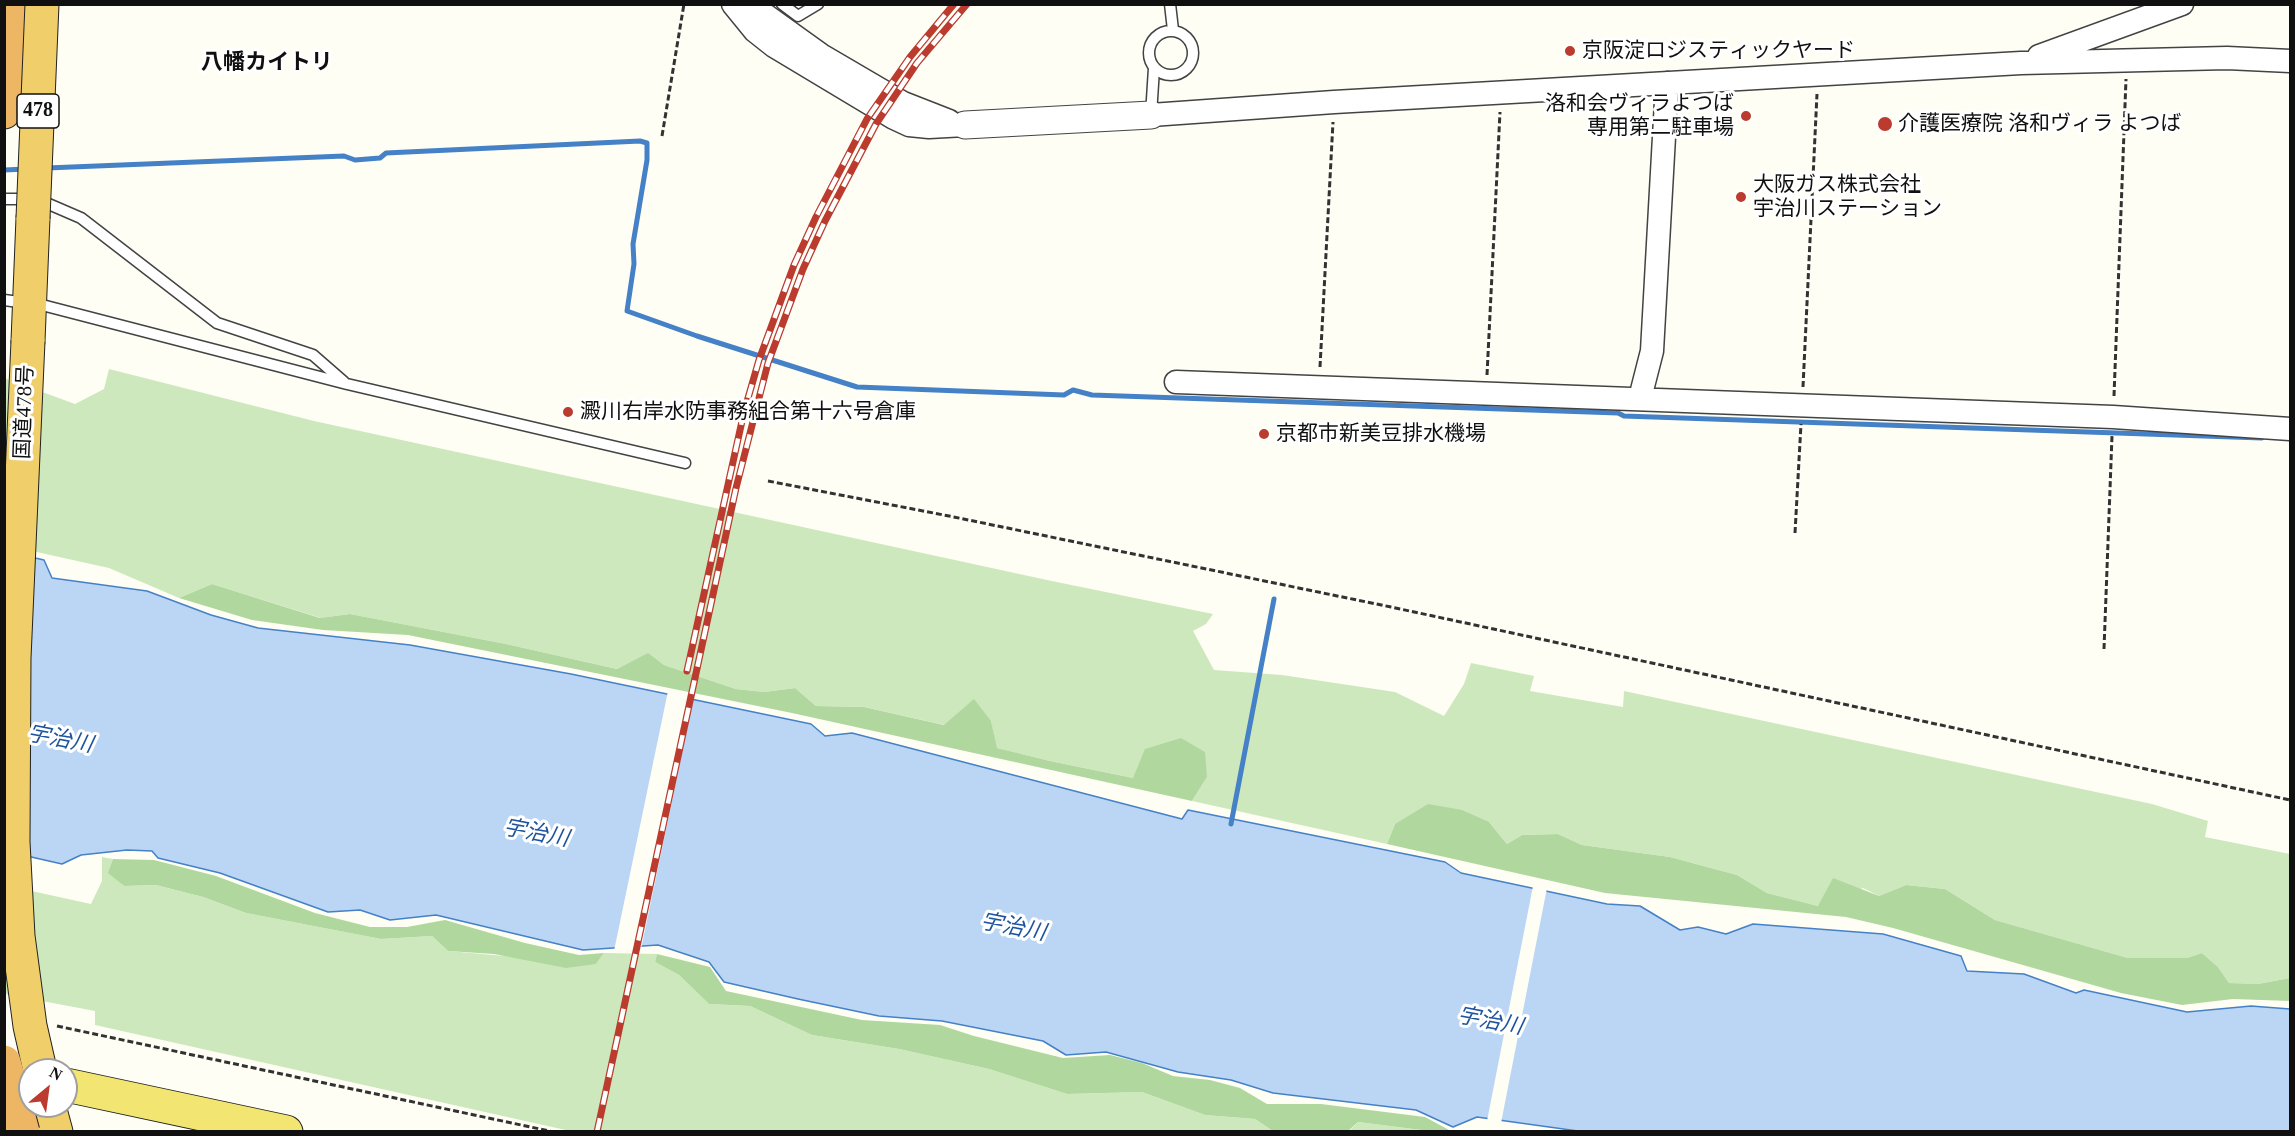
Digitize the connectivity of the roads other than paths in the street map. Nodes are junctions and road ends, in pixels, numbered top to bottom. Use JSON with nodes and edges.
{"nodes":[{"id":1,"x":9,"y":4,"type":"edge"},
{"id":2,"x":42,"y":4,"type":"edge"},
{"id":3,"x":734,"y":4,"type":"edge"},
{"id":4,"x":750,"y":4,"type":"edge"},
{"id":5,"x":782,"y":4,"type":"edge"},
{"id":6,"x":818,"y":4,"type":"edge"},
{"id":7,"x":1170,"y":4,"type":"edge"},
{"id":8,"x":2182,"y":4,"type":"edge"},
{"id":9,"x":1173,"y":30,"type":"junction"},
{"id":10,"x":2290,"y":62,"type":"edge"},
{"id":11,"x":2021,"y":63,"type":"junction"},
{"id":12,"x":1154,"y":68,"type":"junction"},
{"id":13,"x":1667,"y":83,"type":"junction"},
{"id":14,"x":4,"y":112,"type":"edge"},
{"id":15,"x":1151,"y":115,"type":"junction"},
{"id":16,"x":964,"y":125,"type":"junction"},
{"id":17,"x":4,"y":199,"type":"edge"},
{"id":18,"x":17,"y":302,"type":"edge"},
{"id":19,"x":1176,"y":382,"type":"dead end"},
{"id":20,"x":347,"y":384,"type":"junction"},
{"id":21,"x":1640,"y":398,"type":"junction"},
{"id":22,"x":2290,"y":429,"type":"edge"},
{"id":23,"x":685,"y":463,"type":"dead end"},
{"id":24,"x":37,"y":1058,"type":"edge"},
{"id":25,"x":4,"y":1062,"type":"edge"},
{"id":26,"x":78,"y":1088,"type":"edge"},
{"id":27,"x":23,"y":1131,"type":"edge"},
{"id":28,"x":286,"y":1131,"type":"edge"}],
"edges":[{"from":1,"to":14,"type":"highway"},
{"from":2,"to":18,"type":"highway","name":"国道478号","number":"478","bridge":true},
{"from":3,"to":16,"type":"street"},
{"from":4,"to":16,"type":"street"},
{"from":5,"to":6,"type":"lane"},
{"from":7,"to":9,"type":"lane"},
{"from":8,"to":11,"type":"street"},
{"from":9,"to":12,"type":"lane"},
{"from":9,"to":12,"type":"lane"},
{"from":10,"to":11,"type":"street"},
{"from":11,"to":13,"type":"street"},
{"from":12,"to":15,"type":"lane"},
{"from":13,"to":15,"type":"street"},
{"from":13,"to":21,"type":"street"},
{"from":15,"to":16,"type":"street"},
{"from":17,"to":20,"type":"lane"},
{"from":18,"to":20,"type":"lane"},
{"from":18,"to":24,"type":"highway","name":"国道478号","number":"478","bridge":true},
{"from":19,"to":21,"type":"street"},
{"from":20,"to":23,"type":"lane"},
{"from":21,"to":22,"type":"street"},
{"from":25,"to":27,"type":"highway","bridge":true},
{"from":26,"to":28,"type":"main road"}]}
